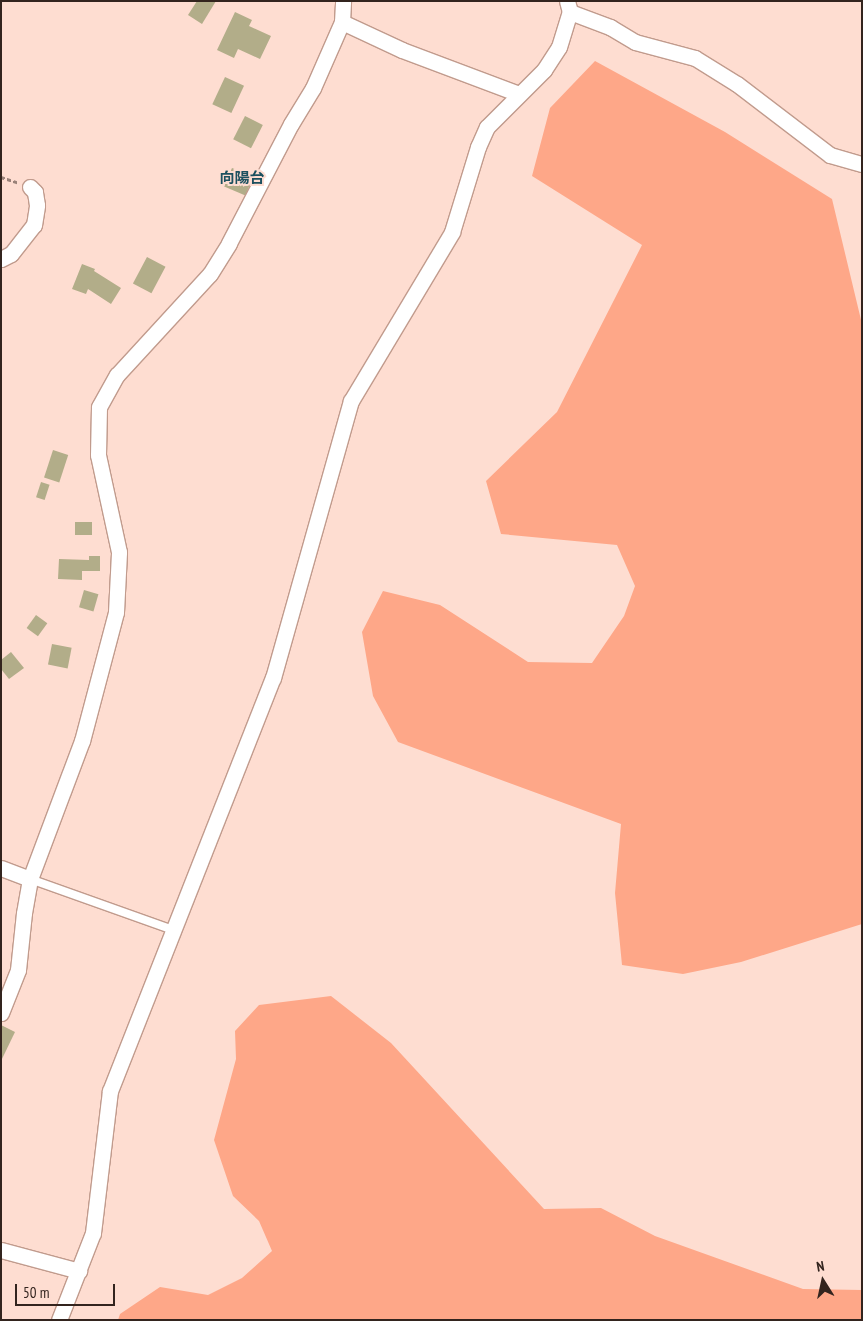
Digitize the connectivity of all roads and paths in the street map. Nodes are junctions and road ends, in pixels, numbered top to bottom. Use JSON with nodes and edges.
{"nodes":[{"id":1,"x":343,"y":1,"type":"edge"},
{"id":2,"x":568,"y":6,"type":"edge"},
{"id":3,"x":342,"y":22,"type":"junction"},
{"id":4,"x":519,"y":94,"type":"junction"},
{"id":5,"x":862,"y":164,"type":"edge"},
{"id":6,"x":1,"y":176,"type":"edge"},
{"id":7,"x":30,"y":187,"type":"joint"},
{"id":8,"x":1,"y":258,"type":"edge"},
{"id":9,"x":1,"y":868,"type":"edge"},
{"id":10,"x":30,"y":879,"type":"junction"},
{"id":11,"x":173,"y":930,"type":"junction"},
{"id":12,"x":1,"y":1013,"type":"edge"},
{"id":13,"x":1,"y":1250,"type":"edge"},
{"id":14,"x":78,"y":1271,"type":"junction"},
{"id":15,"x":59,"y":1320,"type":"edge"}],
"edges":[{"from":1,"to":3,"type":"street"},
{"from":2,"to":4,"type":"street"},
{"from":2,"to":5,"type":"street"},
{"from":3,"to":4,"type":"street"},
{"from":3,"to":10,"type":"street"},
{"from":4,"to":11,"type":"street"},
{"from":6,"to":7,"type":"path"},
{"from":7,"to":8,"type":"street"},
{"from":9,"to":10,"type":"street"},
{"from":10,"to":11,"type":"lane"},
{"from":10,"to":12,"type":"street"},
{"from":11,"to":14,"type":"street"},
{"from":13,"to":14,"type":"street"},
{"from":14,"to":15,"type":"street"}]}
